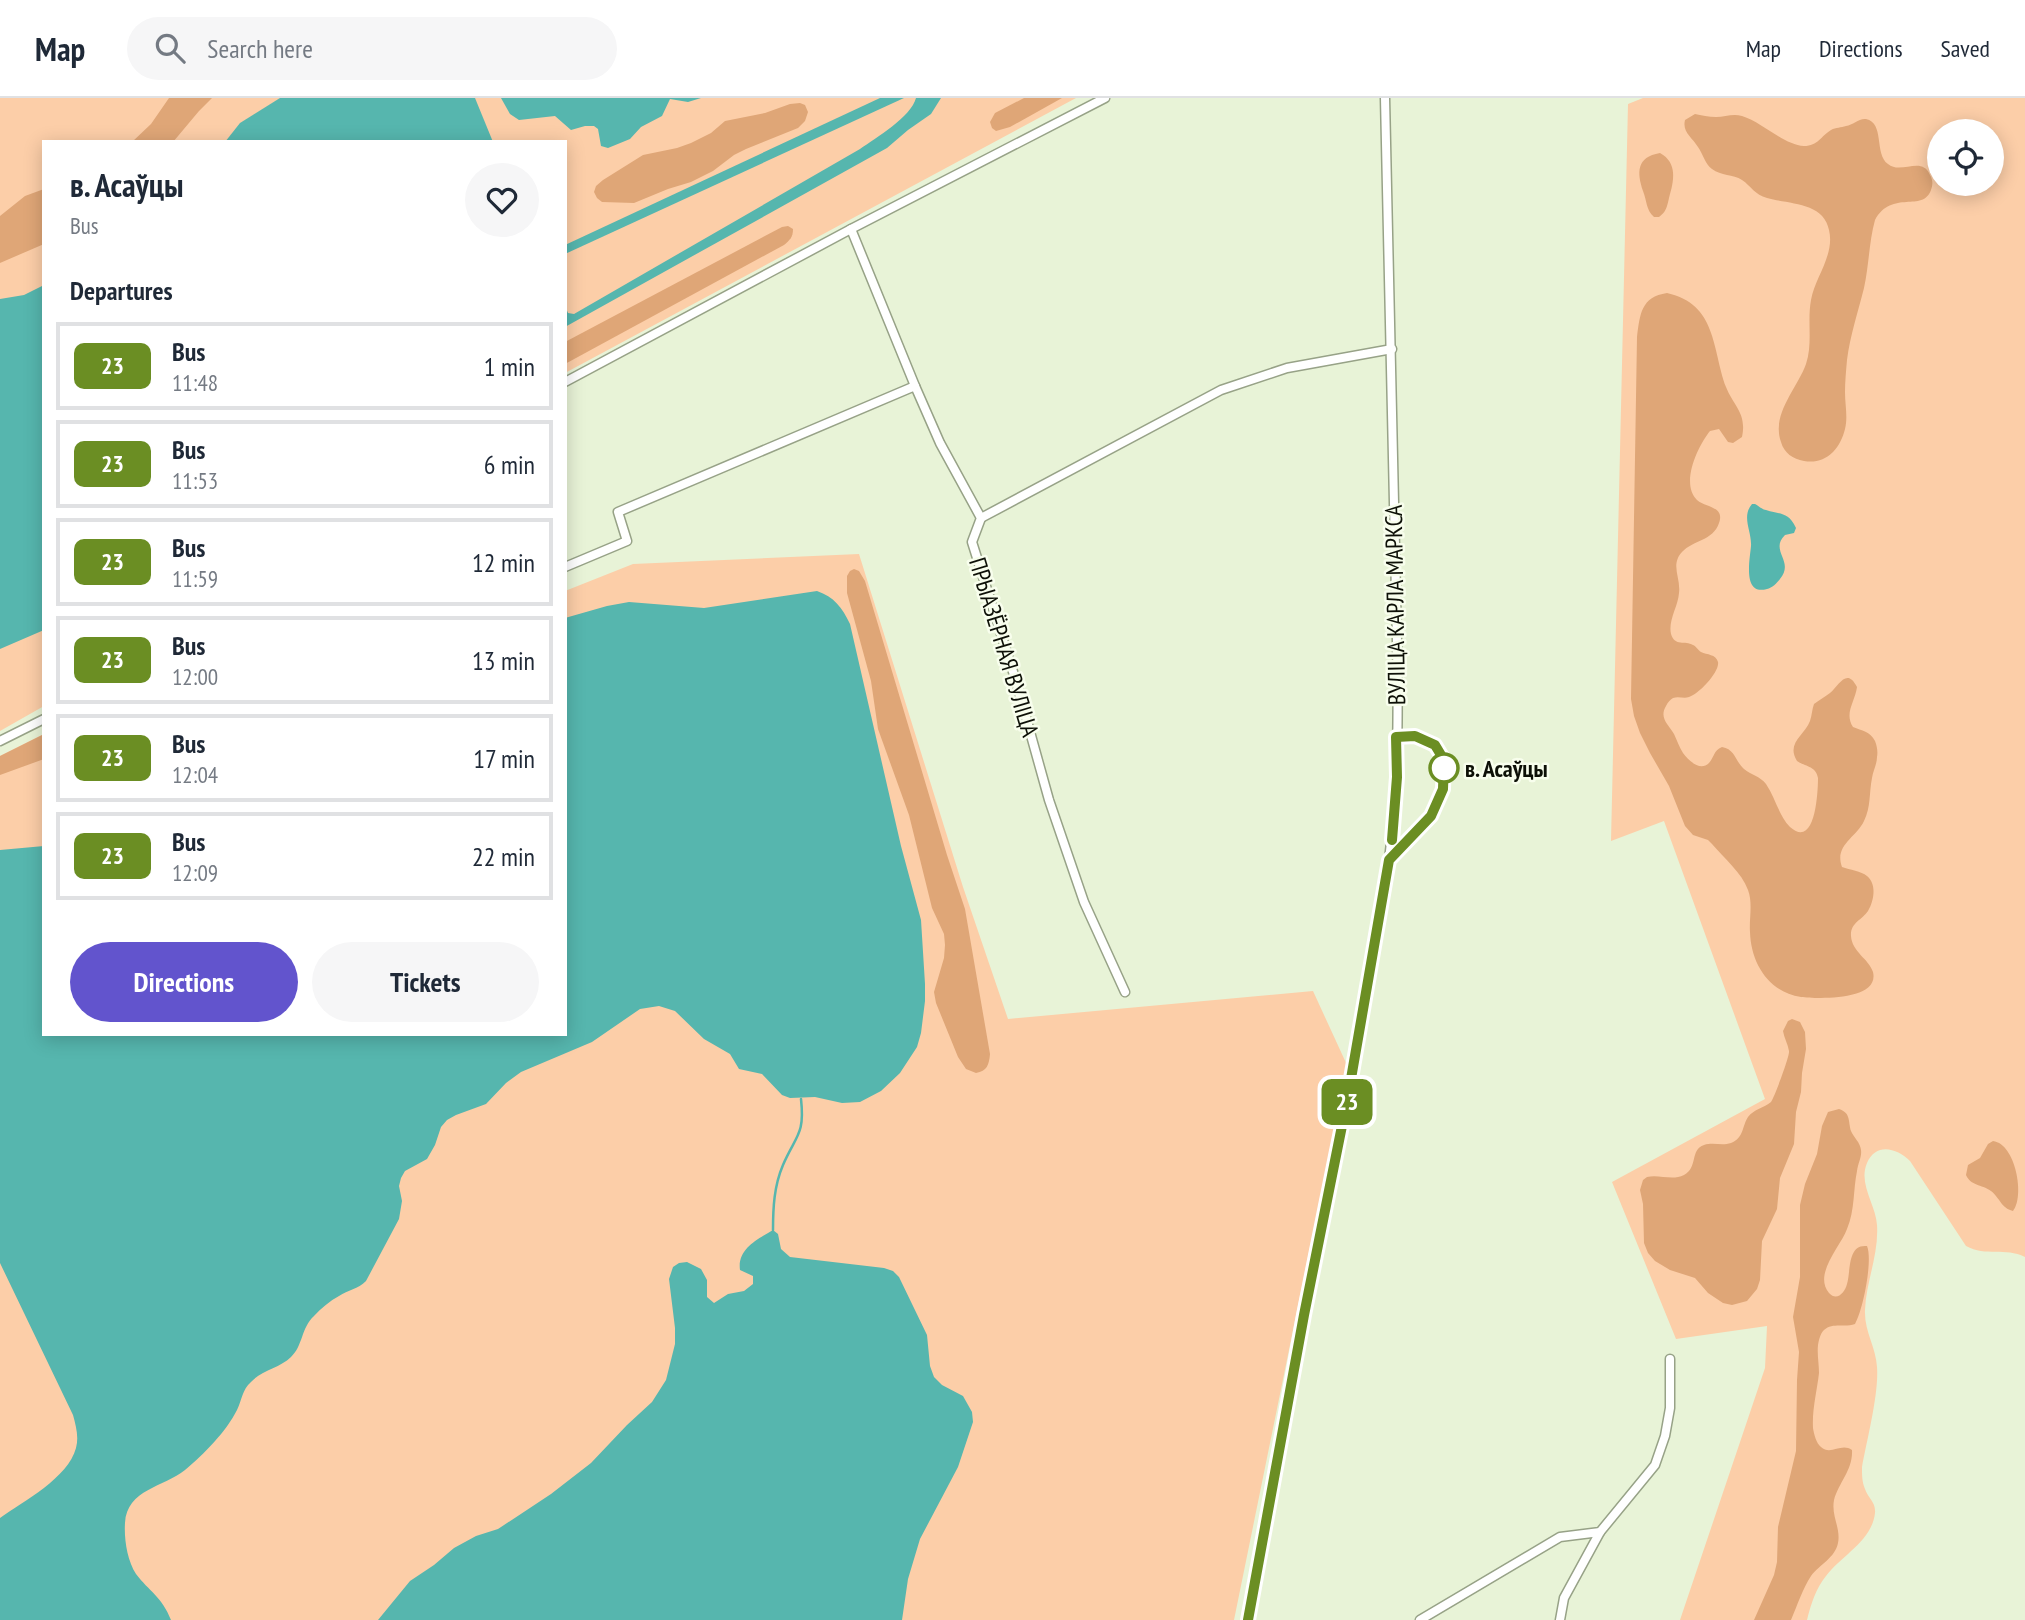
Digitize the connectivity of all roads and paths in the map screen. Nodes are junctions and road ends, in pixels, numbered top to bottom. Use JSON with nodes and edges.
{"nodes":[{"id":1,"x":1105,"y":98,"type":"edge"},
{"id":2,"x":1385,"y":98,"type":"edge"},
{"id":3,"x":851,"y":229,"type":"junction"},
{"id":4,"x":1392,"y":349,"type":"junction"},
{"id":5,"x":567,"y":382,"type":"edge"},
{"id":6,"x":915,"y":386,"type":"junction"},
{"id":7,"x":981,"y":518,"type":"junction"},
{"id":8,"x":567,"y":566,"type":"edge"},
{"id":9,"x":42,"y":720,"type":"edge"},
{"id":10,"x":0,"y":741,"type":"edge"},
{"id":11,"x":1125,"y":992,"type":"dead end"},
{"id":12,"x":1670,"y":1359,"type":"dead end"},
{"id":13,"x":1600,"y":1532,"type":"junction"},
{"id":14,"x":1248,"y":1620,"type":"edge"},
{"id":15,"x":1420,"y":1620,"type":"edge"},
{"id":16,"x":1560,"y":1620,"type":"edge"}],
"edges":[{"from":1,"to":3,"type":"street"},
{"from":2,"to":4,"type":"street","name":"ВУЛІЦА КАРЛА МАРКСА"},
{"from":3,"to":5,"type":"street"},
{"from":3,"to":6,"type":"street"},
{"from":4,"to":7,"type":"street"},
{"from":4,"to":14,"type":"street","name":"ВУЛІЦА КАРЛА МАРКСА"},
{"from":6,"to":7,"type":"street"},
{"from":6,"to":8,"type":"street"},
{"from":7,"to":11,"type":"street","name":"ПРЫАЗЁРНАЯ ВУЛІЦА"},
{"from":9,"to":10,"type":"street"},
{"from":12,"to":13,"type":"street"},
{"from":13,"to":15,"type":"street"},
{"from":13,"to":16,"type":"street"}]}
